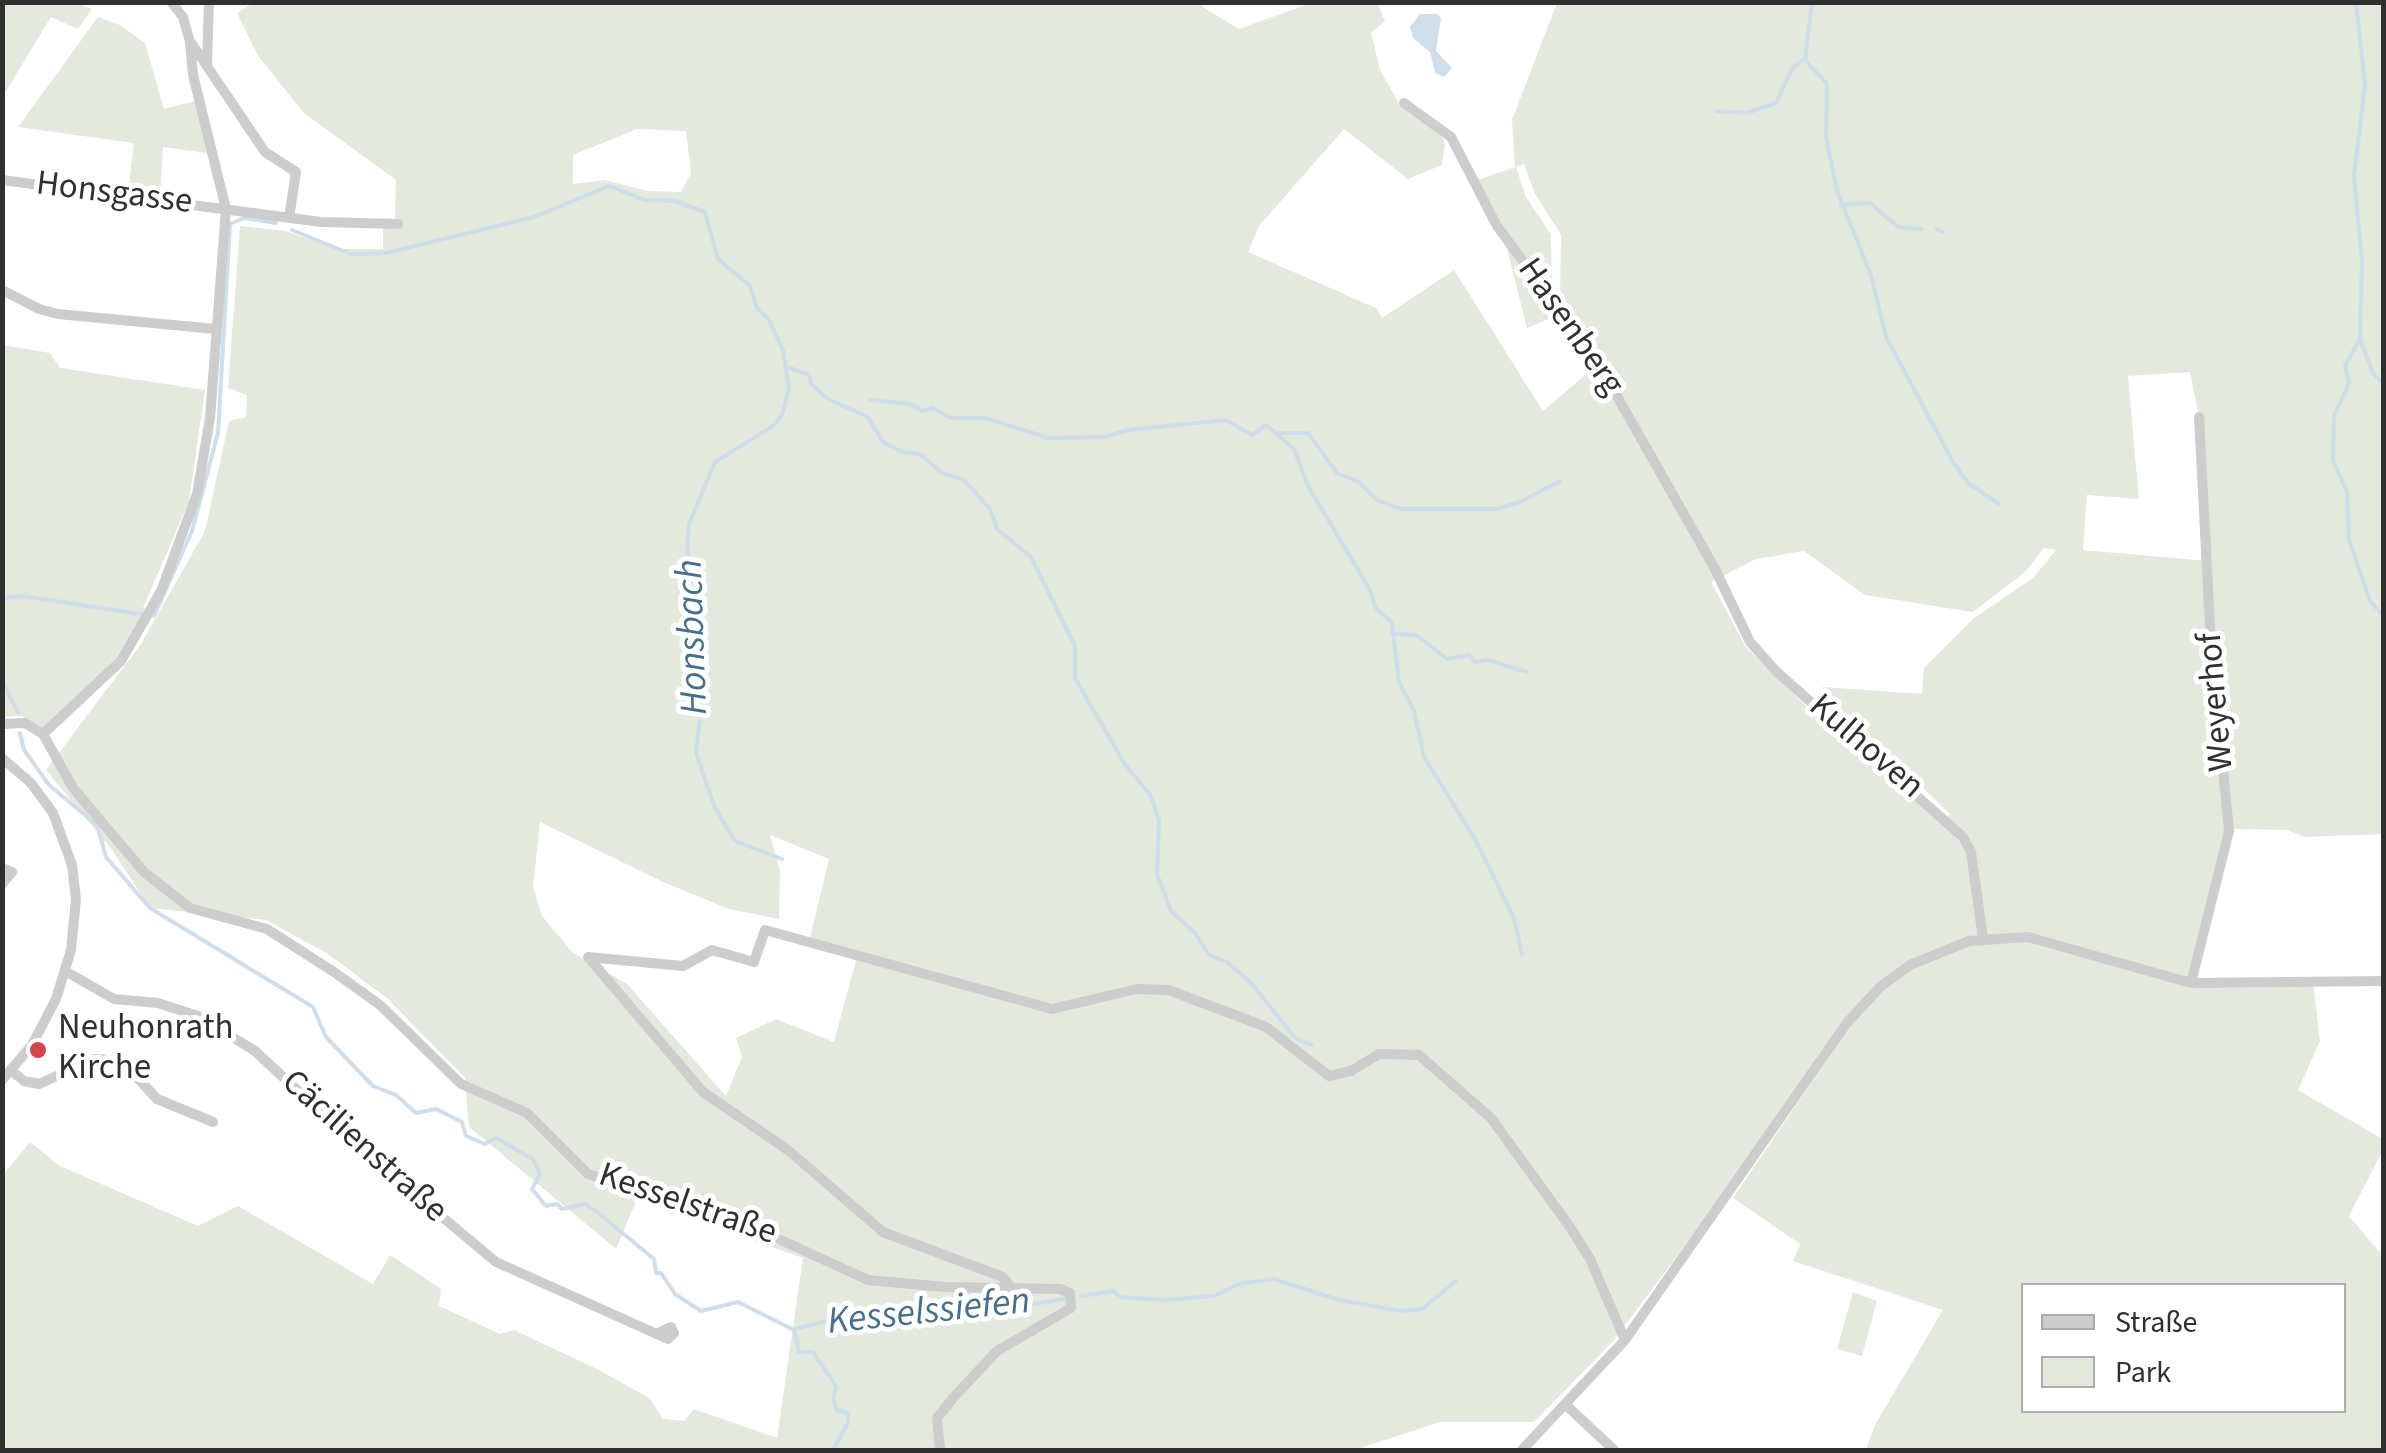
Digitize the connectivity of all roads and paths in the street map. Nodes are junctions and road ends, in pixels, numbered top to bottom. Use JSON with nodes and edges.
{"nodes":[{"id":1,"x":171,"y":2,"type":"edge"},
{"id":2,"x":182,"y":2,"type":"edge"},
{"id":3,"x":209,"y":2,"type":"edge"},
{"id":4,"x":183,"y":16,"type":"junction"},
{"id":5,"x":190,"y":42,"type":"junction"},
{"id":6,"x":206,"y":64,"type":"junction"},
{"id":7,"x":1404,"y":104,"type":"dead end"},
{"id":8,"x":2,"y":180,"type":"edge"},
{"id":9,"x":226,"y":209,"type":"junction"},
{"id":10,"x":290,"y":218,"type":"junction"},
{"id":11,"x":398,"y":224,"type":"dead end"},
{"id":12,"x":2,"y":290,"type":"edge"},
{"id":13,"x":216,"y":329,"type":"junction"},
{"id":14,"x":2198,"y":417,"type":"dead end"},
{"id":15,"x":1715,"y":570,"type":"joint"},
{"id":16,"x":2,"y":724,"type":"edge"},
{"id":17,"x":43,"y":734,"type":"junction"},
{"id":18,"x":2,"y":758,"type":"edge"},
{"id":19,"x":7,"y":870,"type":"edge"},
{"id":20,"x":2,"y":884,"type":"edge"},
{"id":21,"x":1983,"y":939,"type":"junction"},
{"id":22,"x":65,"y":971,"type":"junction"},
{"id":23,"x":2384,"y":981,"type":"edge"},
{"id":24,"x":2191,"y":983,"type":"junction"},
{"id":25,"x":12,"y":1071,"type":"junction"},
{"id":26,"x":2,"y":1080,"type":"edge"},
{"id":27,"x":213,"y":1122,"type":"dead end"},
{"id":28,"x":1010,"y":1288,"type":"junction"},
{"id":29,"x":660,"y":1332,"type":"dead end"},
{"id":30,"x":1625,"y":1340,"type":"junction"},
{"id":31,"x":1566,"y":1405,"type":"junction"},
{"id":32,"x":940,"y":1450,"type":"edge"},
{"id":33,"x":1522,"y":1450,"type":"edge"},
{"id":34,"x":1614,"y":1450,"type":"edge"}],
"edges":[{"from":1,"to":4,"type":"street"},
{"from":2,"to":4,"type":"street"},
{"from":3,"to":6,"type":"street"},
{"from":4,"to":5,"type":"street"},
{"from":5,"to":6,"type":"street"},
{"from":5,"to":9,"type":"street"},
{"from":6,"to":10,"type":"street"},
{"from":7,"to":15,"type":"street","name":"Hasenberg"},
{"from":8,"to":9,"type":"street","name":"Honsgasse"},
{"from":9,"to":10,"type":"street","name":"Honsgasse"},
{"from":9,"to":13,"type":"street"},
{"from":10,"to":11,"type":"street","name":"Honsgasse"},
{"from":12,"to":13,"type":"street"},
{"from":13,"to":17,"type":"street"},
{"from":14,"to":24,"type":"street","name":"Weyerhof"},
{"from":15,"to":21,"type":"street","name":"Kulhoven"},
{"from":16,"to":17,"type":"street"},
{"from":17,"to":28,"type":"street","name":"Kesselstraße"},
{"from":18,"to":22,"type":"street"},
{"from":19,"to":20,"type":"street"},
{"from":21,"to":24,"type":"street"},
{"from":21,"to":30,"type":"street"},
{"from":22,"to":25,"type":"street"},
{"from":22,"to":29,"type":"street","name":"Cäcilienstraße"},
{"from":23,"to":24,"type":"street"},
{"from":25,"to":26,"type":"street"},
{"from":25,"to":27,"type":"street"},
{"from":28,"to":30,"type":"street"},
{"from":28,"to":32,"type":"street","name":"Kesselstraße"},
{"from":30,"to":31,"type":"street"},
{"from":31,"to":33,"type":"street"},
{"from":31,"to":34,"type":"street"}]}
